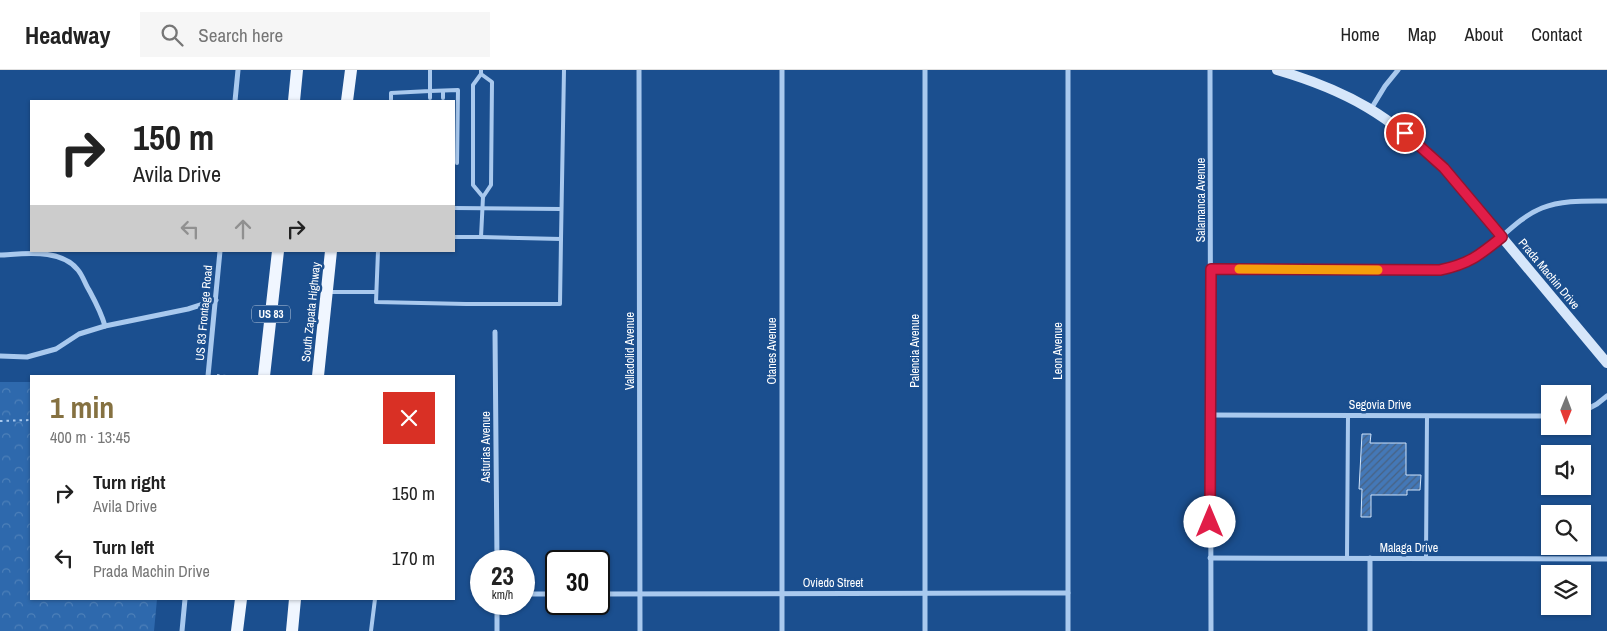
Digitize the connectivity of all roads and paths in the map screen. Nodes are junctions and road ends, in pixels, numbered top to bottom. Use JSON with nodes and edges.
{"nodes":[{"id":1,"x":238,"y":70,"type":"edge"},
{"id":2,"x":297,"y":70,"type":"edge"},
{"id":3,"x":351,"y":70,"type":"edge"},
{"id":4,"x":430,"y":70,"type":"edge"},
{"id":5,"x":564,"y":70,"type":"edge"},
{"id":6,"x":639,"y":70,"type":"edge"},
{"id":7,"x":782,"y":70,"type":"edge"},
{"id":8,"x":925,"y":70,"type":"edge"},
{"id":9,"x":1068,"y":70,"type":"edge"},
{"id":10,"x":1210,"y":70,"type":"edge"},
{"id":11,"x":1277,"y":70,"type":"edge"},
{"id":12,"x":1398,"y":70,"type":"edge"},
{"id":13,"x":481,"y":72,"type":"edge"},
{"id":14,"x":430,"y":91,"type":"junction"},
{"id":15,"x":443,"y":91,"type":"junction"},
{"id":16,"x":408,"y":92,"type":"junction"},
{"id":17,"x":409,"y":98,"type":"dead end"},
{"id":18,"x":430,"y":98,"type":"dead end"},
{"id":19,"x":443,"y":98,"type":"dead end"},
{"id":20,"x":235,"y":100,"type":"edge"},
{"id":21,"x":294,"y":100,"type":"edge"},
{"id":22,"x":348,"y":100,"type":"edge"},
{"id":23,"x":391,"y":100,"type":"edge"},
{"id":24,"x":1371,"y":109,"type":"junction"},
{"id":25,"x":455,"y":135,"type":"edge"},
{"id":26,"x":457,"y":163,"type":"dead end"},
{"id":27,"x":482,"y":197,"type":"junction"},
{"id":28,"x":1607,"y":201,"type":"edge"},
{"id":29,"x":455,"y":208,"type":"edge"},
{"id":30,"x":482,"y":208,"type":"junction"},
{"id":31,"x":561,"y":209,"type":"junction"},
{"id":32,"x":455,"y":237,"type":"edge"},
{"id":33,"x":1502,"y":237,"type":"junction"},
{"id":34,"x":481,"y":238,"type":"junction"},
{"id":35,"x":561,"y":239,"type":"junction"},
{"id":36,"x":220,"y":252,"type":"edge"},
{"id":37,"x":278,"y":252,"type":"edge"},
{"id":38,"x":331,"y":252,"type":"edge"},
{"id":39,"x":378,"y":252,"type":"edge"},
{"id":40,"x":0,"y":254,"type":"edge"},
{"id":41,"x":1211,"y":269,"type":"junction"},
{"id":42,"x":326,"y":292,"type":"junction"},
{"id":43,"x":376,"y":292,"type":"junction"},
{"id":44,"x":216,"y":300,"type":"junction"},
{"id":45,"x":105,"y":326,"type":"junction"},
{"id":46,"x":496,"y":332,"type":"dead end"},
{"id":47,"x":0,"y":356,"type":"edge"},
{"id":48,"x":1607,"y":363,"type":"edge"},
{"id":49,"x":209,"y":375,"type":"edge"},
{"id":50,"x":264,"y":375,"type":"edge"},
{"id":51,"x":318,"y":375,"type":"edge"},
{"id":52,"x":1607,"y":396,"type":"edge"},
{"id":53,"x":1591,"y":407,"type":"edge"},
{"id":54,"x":1210,"y":415,"type":"junction"},
{"id":55,"x":1348,"y":415,"type":"junction"},
{"id":56,"x":1427,"y":416,"type":"junction"},
{"id":57,"x":1541,"y":416,"type":"edge"},
{"id":58,"x":30,"y":420,"type":"edge"},
{"id":59,"x":0,"y":421,"type":"edge"},
{"id":60,"x":497,"y":550,"type":"edge"},
{"id":61,"x":1210,"y":558,"type":"junction"},
{"id":62,"x":1347,"y":558,"type":"junction"},
{"id":63,"x":1370,"y":558,"type":"junction"},
{"id":64,"x":1426,"y":558,"type":"junction"},
{"id":65,"x":1607,"y":559,"type":"edge"},
{"id":66,"x":782,"y":593,"type":"junction"},
{"id":67,"x":926,"y":593,"type":"junction"},
{"id":68,"x":1068,"y":593,"type":"junction"},
{"id":69,"x":610,"y":594,"type":"edge"},
{"id":70,"x":640,"y":594,"type":"junction"},
{"id":71,"x":185,"y":600,"type":"edge"},
{"id":72,"x":240,"y":600,"type":"edge"},
{"id":73,"x":295,"y":600,"type":"edge"},
{"id":74,"x":375,"y":600,"type":"edge"},
{"id":75,"x":497,"y":615,"type":"edge"},
{"id":76,"x":182,"y":631,"type":"edge"},
{"id":77,"x":237,"y":631,"type":"edge"},
{"id":78,"x":292,"y":631,"type":"edge"},
{"id":79,"x":371,"y":631,"type":"edge"},
{"id":80,"x":497,"y":631,"type":"edge"},
{"id":81,"x":640,"y":631,"type":"edge"},
{"id":82,"x":782,"y":631,"type":"edge"},
{"id":83,"x":925,"y":631,"type":"edge"},
{"id":84,"x":1068,"y":631,"type":"edge"},
{"id":85,"x":1211,"y":631,"type":"edge"},
{"id":86,"x":1370,"y":631,"type":"edge"}],
"edges":[{"from":1,"to":20,"type":"street"},
{"from":2,"to":21,"type":"main road"},
{"from":3,"to":22,"type":"main road"},
{"from":4,"to":14,"type":"lane"},
{"from":5,"to":31,"type":"lane"},
{"from":6,"to":70,"type":"street","name":"Valladolid Avenue"},
{"from":7,"to":66,"type":"street","name":"Otanes Avenue"},
{"from":8,"to":67,"type":"street","name":"Palencia Avenue"},
{"from":9,"to":68,"type":"street","name":"Leon Avenue"},
{"from":10,"to":41,"type":"street","name":"Salamanca Avenue"},
{"from":11,"to":24,"type":"street","name":"Prada Machin Drive"},
{"from":12,"to":24,"type":"street"},
{"from":13,"to":27,"type":"lane"},
{"from":13,"to":27,"type":"lane"},
{"from":14,"to":15,"type":"lane"},
{"from":14,"to":16,"type":"lane"},
{"from":14,"to":18,"type":"lane"},
{"from":15,"to":19,"type":"lane"},
{"from":15,"to":25,"type":"lane"},
{"from":16,"to":17,"type":"lane"},
{"from":16,"to":23,"type":"lane"},
{"from":24,"to":33,"type":"street","name":"Prada Machin Drive"},
{"from":25,"to":26,"type":"lane"},
{"from":27,"to":30,"type":"lane"},
{"from":28,"to":33,"type":"street"},
{"from":29,"to":30,"type":"lane"},
{"from":30,"to":31,"type":"lane"},
{"from":30,"to":34,"type":"lane"},
{"from":31,"to":35,"type":"lane"},
{"from":32,"to":34,"type":"lane"},
{"from":33,"to":41,"type":"street"},
{"from":33,"to":48,"type":"street","name":"Prada Machin Drive"},
{"from":34,"to":35,"type":"lane"},
{"from":35,"to":43,"type":"lane"},
{"from":36,"to":44,"type":"street","name":"US 83 Frontage Road"},
{"from":37,"to":50,"type":"main road","number":"US 83"},
{"from":38,"to":42,"type":"main road","name":"South Zapata Highway"},
{"from":39,"to":43,"type":"lane"},
{"from":40,"to":45,"type":"street"},
{"from":41,"to":54,"type":"street","name":"Salamanca Avenue"},
{"from":42,"to":43,"type":"lane"},
{"from":42,"to":51,"type":"main road","name":"South Zapata Highway"},
{"from":44,"to":45,"type":"street"},
{"from":44,"to":49,"type":"street","name":"US 83 Frontage Road"},
{"from":45,"to":47,"type":"street"},
{"from":46,"to":60,"type":"street","name":"Asturias Avenue"},
{"from":52,"to":53,"type":"street"},
{"from":54,"to":55,"type":"street","name":"Segovia Drive"},
{"from":54,"to":61,"type":"street","name":"Salamanca Avenue"},
{"from":55,"to":56,"type":"street","name":"Segovia Drive"},
{"from":55,"to":62,"type":"lane"},
{"from":56,"to":57,"type":"street","name":"Segovia Drive"},
{"from":56,"to":64,"type":"lane"},
{"from":58,"to":59,"type":"path"},
{"from":61,"to":62,"type":"street","name":"Malaga Drive"},
{"from":61,"to":85,"type":"street","name":"Salamanca Avenue"},
{"from":62,"to":63,"type":"street","name":"Malaga Drive"},
{"from":63,"to":64,"type":"street","name":"Malaga Drive"},
{"from":63,"to":86,"type":"street"},
{"from":64,"to":65,"type":"street","name":"Malaga Drive"},
{"from":66,"to":67,"type":"street","name":"Oviedo Street"},
{"from":66,"to":70,"type":"street","name":"Oviedo Street"},
{"from":66,"to":82,"type":"street","name":"Otanes Avenue"},
{"from":67,"to":68,"type":"street","name":"Oviedo Street"},
{"from":67,"to":83,"type":"street","name":"Palencia Avenue"},
{"from":68,"to":84,"type":"street","name":"Leon Avenue"},
{"from":69,"to":70,"type":"street","name":"Oviedo Street"},
{"from":70,"to":81,"type":"street","name":"Valladolid Avenue"},
{"from":71,"to":76,"type":"street"},
{"from":72,"to":77,"type":"main road"},
{"from":73,"to":78,"type":"main road"},
{"from":74,"to":79,"type":"lane"},
{"from":75,"to":80,"type":"street"}]}
